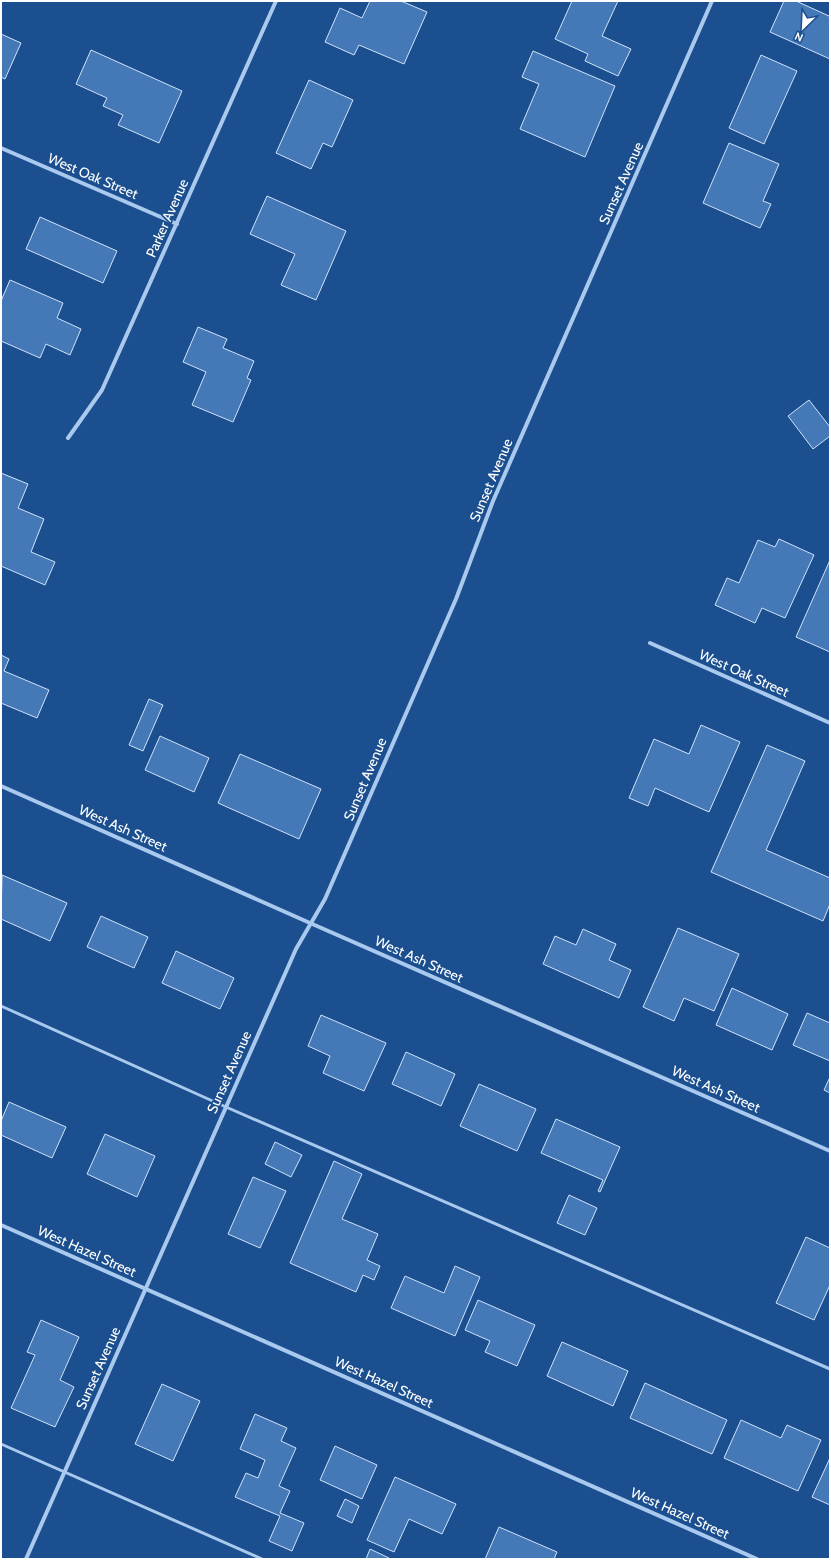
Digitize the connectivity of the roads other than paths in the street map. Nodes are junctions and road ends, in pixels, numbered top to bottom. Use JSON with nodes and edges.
{"nodes":[{"id":1,"x":276,"y":1,"type":"edge"},
{"id":2,"x":712,"y":1,"type":"edge"},
{"id":3,"x":1,"y":148,"type":"edge"},
{"id":4,"x":177,"y":224,"type":"junction"},
{"id":5,"x":68,"y":438,"type":"dead end"},
{"id":6,"x":650,"y":643,"type":"dead end"},
{"id":7,"x":830,"y":723,"type":"edge"},
{"id":8,"x":1,"y":786,"type":"edge"},
{"id":9,"x":310,"y":923,"type":"junction"},
{"id":10,"x":1,"y":1006,"type":"edge"},
{"id":11,"x":226,"y":1107,"type":"junction"},
{"id":12,"x":830,"y":1150,"type":"edge"},
{"id":13,"x":1,"y":1225,"type":"edge"},
{"id":14,"x":146,"y":1288,"type":"junction"},
{"id":15,"x":830,"y":1369,"type":"edge"},
{"id":16,"x":1,"y":1444,"type":"edge"},
{"id":17,"x":64,"y":1472,"type":"junction"},
{"id":18,"x":26,"y":1559,"type":"edge"},
{"id":19,"x":262,"y":1559,"type":"edge"},
{"id":20,"x":758,"y":1559,"type":"edge"}],
"edges":[{"from":1,"to":4,"type":"street","name":"Parker Avenue"},
{"from":2,"to":9,"type":"street","name":"Sunset Avenue"},
{"from":3,"to":4,"type":"street","name":"West Oak Street"},
{"from":4,"to":5,"type":"street","name":"Parker Avenue"},
{"from":6,"to":7,"type":"street","name":"West Oak Street"},
{"from":8,"to":9,"type":"street","name":"West Ash Street"},
{"from":9,"to":11,"type":"street","name":"Sunset Avenue"},
{"from":9,"to":12,"type":"street","name":"West Ash Street"},
{"from":10,"to":11,"type":"lane"},
{"from":11,"to":14,"type":"street","name":"Sunset Avenue"},
{"from":11,"to":15,"type":"lane"},
{"from":13,"to":14,"type":"street","name":"West Hazel Street"},
{"from":14,"to":17,"type":"street","name":"Sunset Avenue"},
{"from":14,"to":20,"type":"street","name":"West Hazel Street"},
{"from":16,"to":17,"type":"lane"},
{"from":17,"to":18,"type":"street","name":"Sunset Avenue"},
{"from":17,"to":19,"type":"lane"}]}
